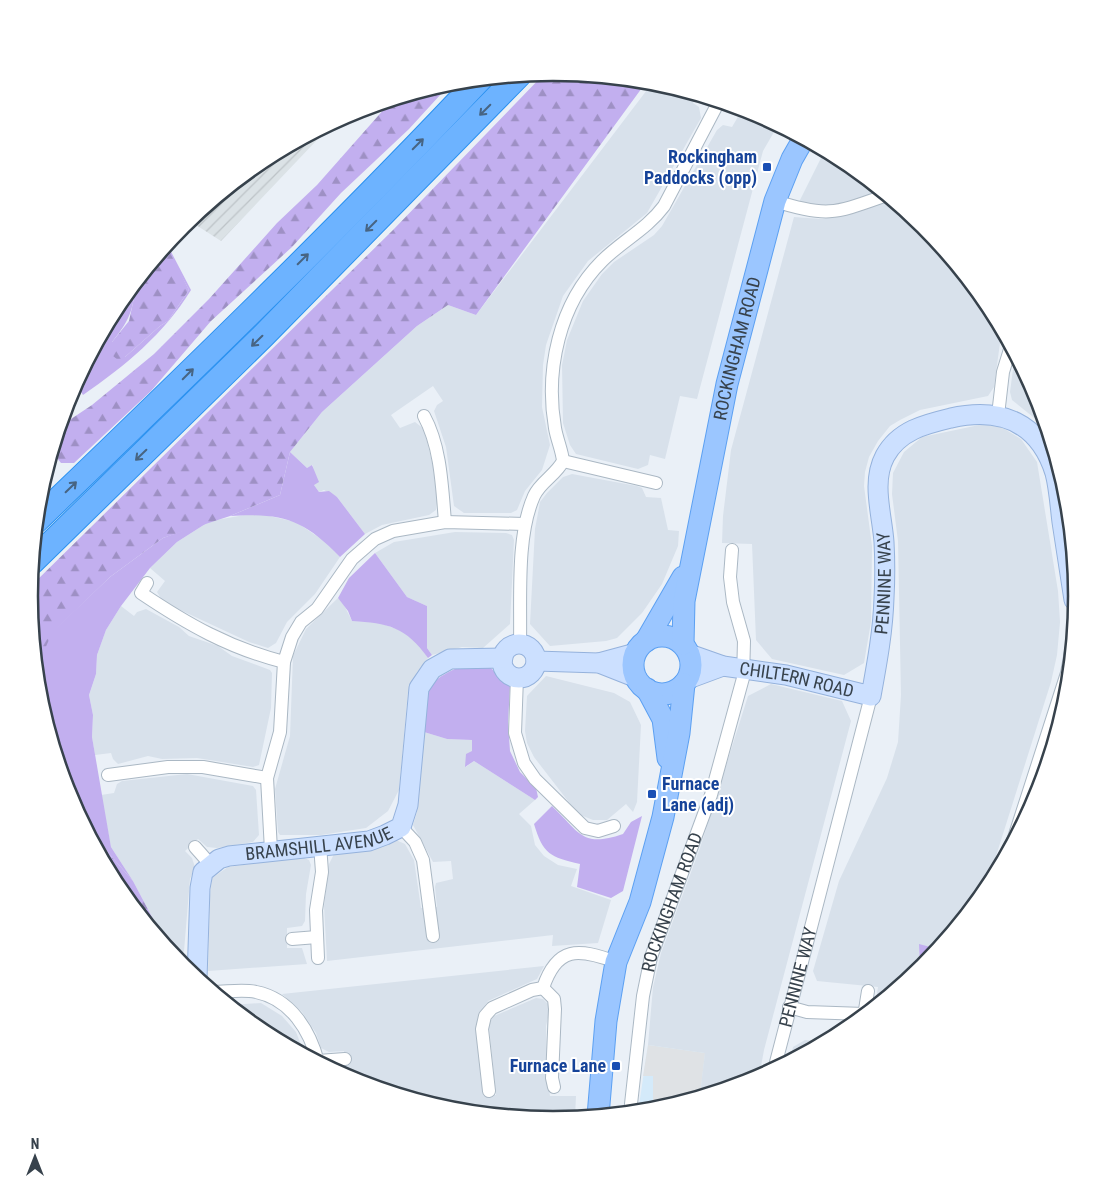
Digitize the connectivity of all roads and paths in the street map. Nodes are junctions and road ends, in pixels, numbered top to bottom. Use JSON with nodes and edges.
{"nodes":[{"id":1,"x":512,"y":83,"type":"edge"},
{"id":2,"x":472,"y":87,"type":"edge"},
{"id":3,"x":716,"y":107,"type":"edge"},
{"id":4,"x":800,"y":144,"type":"edge"},
{"id":5,"x":880,"y":198,"type":"edge"},
{"id":6,"x":775,"y":201,"type":"junction"},
{"id":7,"x":1008,"y":355,"type":"edge"},
{"id":8,"x":998,"y":415,"type":"junction"},
{"id":9,"x":424,"y":416,"type":"dead end"},
{"id":10,"x":563,"y":461,"type":"junction"},
{"id":11,"x":1052,"y":467,"type":"edge"},
{"id":12,"x":656,"y":483,"type":"dead end"},
{"id":13,"x":1057,"y":488,"type":"edge"},
{"id":14,"x":44,"y":513,"type":"edge"},
{"id":15,"x":445,"y":522,"type":"junction"},
{"id":16,"x":524,"y":524,"type":"junction"},
{"id":17,"x":1064,"y":533,"type":"edge"},
{"id":18,"x":732,"y":550,"type":"dead end"},
{"id":19,"x":40,"y":554,"type":"edge"},
{"id":20,"x":691,"y":564,"type":"junction"},
{"id":21,"x":147,"y":583,"type":"dead end"},
{"id":22,"x":520,"y":644,"type":"junction"},
{"id":23,"x":641,"y":647,"type":"junction"},
{"id":24,"x":686,"y":649,"type":"junction"},
{"id":25,"x":503,"y":658,"type":"junction"},
{"id":26,"x":536,"y":661,"type":"junction"},
{"id":27,"x":284,"y":662,"type":"junction"},
{"id":28,"x":599,"y":663,"type":"junction"},
{"id":29,"x":723,"y":666,"type":"junction"},
{"id":30,"x":744,"y":669,"type":"junction"},
{"id":31,"x":517,"y":678,"type":"junction"},
{"id":32,"x":686,"y":682,"type":"junction"},
{"id":33,"x":642,"y":684,"type":"junction"},
{"id":34,"x":871,"y":696,"type":"junction"},
{"id":35,"x":108,"y":775,"type":"dead end"},
{"id":36,"x":267,"y":778,"type":"junction"},
{"id":37,"x":670,"y":780,"type":"junction"},
{"id":38,"x":614,"y":826,"type":"dead end"},
{"id":39,"x":401,"y":827,"type":"junction"},
{"id":40,"x":320,"y":845,"type":"junction"},
{"id":41,"x":195,"y":847,"type":"dead end"},
{"id":42,"x":271,"y":850,"type":"junction"},
{"id":43,"x":210,"y":864,"type":"junction"},
{"id":44,"x":433,"y":936,"type":"dead end"},
{"id":45,"x":317,"y":937,"type":"junction"},
{"id":46,"x":292,"y":939,"type":"dead end"},
{"id":47,"x":318,"y":958,"type":"dead end"},
{"id":48,"x":616,"y":962,"type":"junction"},
{"id":49,"x":197,"y":970,"type":"edge"},
{"id":50,"x":543,"y":988,"type":"junction"},
{"id":51,"x":868,"y":991,"type":"dead end"},
{"id":52,"x":223,"y":992,"type":"edge"},
{"id":53,"x":865,"y":1006,"type":"edge"},
{"id":54,"x":788,"y":1007,"type":"junction"},
{"id":55,"x":854,"y":1014,"type":"edge"},
{"id":56,"x":315,"y":1053,"type":"edge"},
{"id":57,"x":345,"y":1060,"type":"dead end"},
{"id":58,"x":776,"y":1060,"type":"edge"},
{"id":59,"x":332,"y":1061,"type":"edge"},
{"id":60,"x":554,"y":1088,"type":"dead end"},
{"id":61,"x":489,"y":1091,"type":"dead end"},
{"id":62,"x":631,"y":1105,"type":"edge"},
{"id":63,"x":599,"y":1109,"type":"edge"}],
"edges":[{"from":1,"to":19,"type":"highway","one_way":true},
{"from":14,"to":2,"type":"highway","one_way":true},
{"from":3,"to":10,"type":"street"},
{"from":4,"to":6,"type":"main road","name":"ROCKINGHAM ROAD"},
{"from":5,"to":6,"type":"street"},
{"from":6,"to":20,"type":"main road","name":"ROCKINGHAM ROAD"},
{"from":7,"to":8,"type":"street"},
{"from":8,"to":11,"type":"street","name":"PENNINE WAY"},
{"from":8,"to":34,"type":"street","name":"PENNINE WAY"},
{"from":9,"to":15,"type":"street"},
{"from":10,"to":12,"type":"street"},
{"from":10,"to":16,"type":"street"},
{"from":13,"to":17,"type":"street","name":"PENNINE WAY"},
{"from":15,"to":16,"type":"street"},
{"from":15,"to":27,"type":"street"},
{"from":16,"to":22,"type":"street"},
{"from":18,"to":30,"type":"street","name":"ROCKINGHAM ROAD"},
{"from":20,"to":23,"type":"main road","name":"ROCKINGHAM ROAD"},
{"from":20,"to":24,"type":"main road","name":"ROCKINGHAM ROAD"},
{"from":21,"to":27,"type":"street"},
{"from":22,"to":25,"type":"street"},
{"from":22,"to":26,"type":"street"},
{"from":23,"to":24,"type":"main road"},
{"from":23,"to":28,"type":"street"},
{"from":23,"to":33,"type":"main road"},
{"from":24,"to":29,"type":"street","name":"CHILTERN ROAD"},
{"from":24,"to":32,"type":"main road"},
{"from":25,"to":31,"type":"street"},
{"from":25,"to":39,"type":"street","name":"BRAMSHILL AVENUE"},
{"from":26,"to":28,"type":"street"},
{"from":26,"to":31,"type":"street"},
{"from":27,"to":36,"type":"street"},
{"from":28,"to":33,"type":"street"},
{"from":29,"to":30,"type":"street","name":"CHILTERN ROAD"},
{"from":29,"to":32,"type":"street","name":"CHILTERN ROAD"},
{"from":30,"to":34,"type":"street","name":"CHILTERN ROAD"},
{"from":30,"to":62,"type":"street","name":"ROCKINGHAM ROAD"},
{"from":31,"to":38,"type":"street"},
{"from":32,"to":33,"type":"main road"},
{"from":32,"to":37,"type":"main road","name":"ROCKINGHAM ROAD"},
{"from":33,"to":37,"type":"main road","name":"ROCKINGHAM ROAD"},
{"from":34,"to":54,"type":"street","name":"PENNINE WAY"},
{"from":35,"to":36,"type":"street"},
{"from":36,"to":42,"type":"street"},
{"from":37,"to":48,"type":"main road","name":"ROCKINGHAM ROAD"},
{"from":39,"to":40,"type":"street","name":"BRAMSHILL AVENUE"},
{"from":39,"to":44,"type":"street"},
{"from":40,"to":42,"type":"street","name":"BRAMSHILL AVENUE"},
{"from":40,"to":45,"type":"street"},
{"from":41,"to":43,"type":"street"},
{"from":42,"to":43,"type":"street","name":"BRAMSHILL AVENUE"},
{"from":43,"to":49,"type":"street"},
{"from":45,"to":46,"type":"street"},
{"from":45,"to":47,"type":"street"},
{"from":48,"to":50,"type":"street"},
{"from":48,"to":63,"type":"main road","name":"ROCKINGHAM ROAD"},
{"from":50,"to":60,"type":"street"},
{"from":50,"to":61,"type":"street"},
{"from":51,"to":53,"type":"street"},
{"from":52,"to":56,"type":"street"},
{"from":54,"to":55,"type":"street"},
{"from":54,"to":58,"type":"street","name":"PENNINE WAY"},
{"from":57,"to":59,"type":"street"}]}
